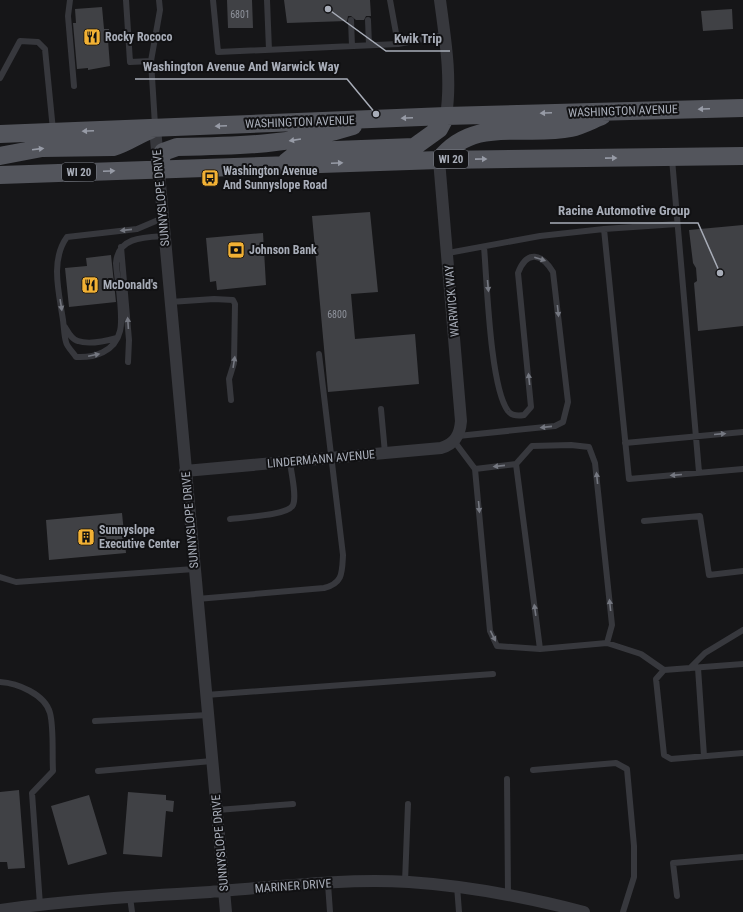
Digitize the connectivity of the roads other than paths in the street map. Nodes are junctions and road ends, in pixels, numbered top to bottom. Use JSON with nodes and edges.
{"nodes":[{"id":1,"x":70,"y":0,"type":"edge"},
{"id":2,"x":126,"y":0,"type":"edge"},
{"id":3,"x":159,"y":0,"type":"edge"},
{"id":4,"x":213,"y":0,"type":"edge"},
{"id":5,"x":267,"y":0,"type":"edge"},
{"id":6,"x":390,"y":0,"type":"edge"},
{"id":7,"x":440,"y":0,"type":"edge"},
{"id":8,"x":351,"y":20,"type":"dead end"},
{"id":9,"x":368,"y":20,"type":"dead end"},
{"id":10,"x":445,"y":35,"type":"junction"},
{"id":11,"x":398,"y":44,"type":"junction"},
{"id":12,"x":369,"y":45,"type":"junction"},
{"id":13,"x":352,"y":46,"type":"junction"},
{"id":14,"x":269,"y":50,"type":"junction"},
{"id":15,"x":151,"y":61,"type":"junction"},
{"id":16,"x":0,"y":78,"type":"edge"},
{"id":17,"x":74,"y":86,"type":"dead end"},
{"id":18,"x":743,"y":108,"type":"edge"},
{"id":19,"x":616,"y":111,"type":"junction"},
{"id":20,"x":446,"y":116,"type":"junction"},
{"id":21,"x":373,"y":119,"type":"junction"},
{"id":22,"x":155,"y":128,"type":"junction"},
{"id":23,"x":53,"y":132,"type":"junction"},
{"id":24,"x":0,"y":134,"type":"edge"},
{"id":25,"x":0,"y":156,"type":"edge"},
{"id":26,"x":743,"y":156,"type":"edge"},
{"id":27,"x":671,"y":157,"type":"junction"},
{"id":28,"x":439,"y":160,"type":"junction"},
{"id":29,"x":281,"y":165,"type":"junction"},
{"id":30,"x":158,"y":169,"type":"junction"},
{"id":31,"x":0,"y":176,"type":"edge"},
{"id":32,"x":163,"y":218,"type":"junction"},
{"id":33,"x":677,"y":224,"type":"junction"},
{"id":34,"x":604,"y":229,"type":"junction"},
{"id":35,"x":164,"y":236,"type":"junction"},
{"id":36,"x":122,"y":247,"type":"junction"},
{"id":37,"x":484,"y":247,"type":"junction"},
{"id":38,"x":448,"y":253,"type":"junction"},
{"id":39,"x":170,"y":302,"type":"junction"},
{"id":40,"x":64,"y":326,"type":"junction"},
{"id":41,"x":118,"y":338,"type":"junction"},
{"id":42,"x":319,"y":354,"type":"dead end"},
{"id":43,"x":128,"y":362,"type":"dead end"},
{"id":44,"x":230,"y":400,"type":"dead end"},
{"id":45,"x":381,"y":409,"type":"dead end"},
{"id":46,"x":743,"y":432,"type":"edge"},
{"id":47,"x":696,"y":436,"type":"junction"},
{"id":48,"x":456,"y":439,"type":"junction"},
{"id":49,"x":625,"y":443,"type":"junction"},
{"id":50,"x":385,"y":453,"type":"junction"},
{"id":51,"x":332,"y":458,"type":"junction"},
{"id":52,"x":290,"y":462,"type":"junction"},
{"id":53,"x":516,"y":464,"type":"junction"},
{"id":54,"x":475,"y":469,"type":"junction"},
{"id":55,"x":743,"y":469,"type":"edge"},
{"id":56,"x":185,"y":471,"type":"junction"},
{"id":57,"x":699,"y":472,"type":"junction"},
{"id":58,"x":230,"y":519,"type":"dead end"},
{"id":59,"x":644,"y":521,"type":"dead end"},
{"id":60,"x":194,"y":569,"type":"junction"},
{"id":61,"x":743,"y":571,"type":"edge"},
{"id":62,"x":0,"y":577,"type":"edge"},
{"id":63,"x":197,"y":599,"type":"junction"},
{"id":64,"x":743,"y":630,"type":"edge"},
{"id":65,"x":607,"y":643,"type":"junction"},
{"id":66,"x":540,"y":649,"type":"junction"},
{"id":67,"x":743,"y":664,"type":"edge"},
{"id":68,"x":690,"y":668,"type":"junction"},
{"id":69,"x":698,"y":668,"type":"junction"},
{"id":70,"x":664,"y":670,"type":"junction"},
{"id":71,"x":493,"y":674,"type":"dead end"},
{"id":72,"x":0,"y":682,"type":"edge"},
{"id":73,"x":206,"y":695,"type":"junction"},
{"id":74,"x":208,"y":715,"type":"junction"},
{"id":75,"x":95,"y":721,"type":"dead end"},
{"id":76,"x":743,"y":753,"type":"edge"},
{"id":77,"x":704,"y":756,"type":"junction"},
{"id":78,"x":212,"y":761,"type":"junction"},
{"id":79,"x":98,"y":770,"type":"dead end"},
{"id":80,"x":533,"y":770,"type":"dead end"},
{"id":81,"x":507,"y":779,"type":"dead end"},
{"id":82,"x":293,"y":804,"type":"dead end"},
{"id":83,"x":408,"y":804,"type":"dead end"},
{"id":84,"x":217,"y":810,"type":"junction"},
{"id":85,"x":743,"y":857,"type":"edge"},
{"id":86,"x":405,"y":882,"type":"junction"},
{"id":87,"x":328,"y":884,"type":"junction"},
{"id":88,"x":457,"y":886,"type":"junction"},
{"id":89,"x":224,"y":891,"type":"junction"},
{"id":90,"x":508,"y":894,"type":"junction"},
{"id":91,"x":676,"y":896,"type":"dead end"},
{"id":92,"x":130,"y":897,"type":"junction"},
{"id":93,"x":40,"y":905,"type":"junction"},
{"id":94,"x":0,"y":910,"type":"edge"},
{"id":95,"x":14,"y":910,"type":"edge"},
{"id":96,"x":132,"y":912,"type":"edge"},
{"id":97,"x":226,"y":912,"type":"edge"},
{"id":98,"x":330,"y":912,"type":"edge"},
{"id":99,"x":459,"y":912,"type":"edge"},
{"id":100,"x":584,"y":912,"type":"edge"},
{"id":101,"x":623,"y":912,"type":"edge"}],
"edges":[{"from":1,"to":17,"type":"lane"},
{"from":2,"to":15,"type":"lane"},
{"from":3,"to":15,"type":"lane"},
{"from":4,"to":14,"type":"lane"},
{"from":5,"to":14,"type":"lane"},
{"from":6,"to":11,"type":"lane"},
{"from":7,"to":10,"type":"street"},
{"from":8,"to":13,"type":"lane"},
{"from":9,"to":12,"type":"lane"},
{"from":10,"to":11,"type":"lane"},
{"from":10,"to":20,"type":"street"},
{"from":11,"to":12,"type":"lane"},
{"from":12,"to":13,"type":"lane"},
{"from":13,"to":14,"type":"lane"},
{"from":15,"to":22,"type":"lane"},
{"from":16,"to":23,"type":"lane"},
{"from":18,"to":19,"type":"main road","name":"WASHINGTON AVENUE","one_way":true},
{"from":19,"to":20,"type":"main road","name":"WASHINGTON AVENUE","one_way":true},
{"from":19,"to":28,"type":"main road"},
{"from":20,"to":21,"type":"main road","name":"WASHINGTON AVENUE","one_way":true},
{"from":20,"to":29,"type":"main road"},
{"from":21,"to":22,"type":"main road","name":"WASHINGTON AVENUE","one_way":true},
{"from":21,"to":30,"type":"main road","one_way":true},
{"from":22,"to":23,"type":"main road","name":"WASHINGTON AVENUE","one_way":true},
{"from":25,"to":22,"type":"main road","one_way":true},
{"from":22,"to":30,"type":"street","name":"SUNNYSLOPE DRIVE"},
{"from":23,"to":24,"type":"main road","name":"WASHINGTON AVENUE"},
{"from":26,"to":27,"type":"main road","number":"WI 20"},
{"from":28,"to":27,"type":"main road","number":"WI 20","one_way":true},
{"from":27,"to":33,"type":"lane"},
{"from":29,"to":28,"type":"main road","number":"WI 20","one_way":true},
{"from":28,"to":38,"type":"street","name":"WARWICK WAY"},
{"from":29,"to":30,"type":"main road","number":"WI 20"},
{"from":31,"to":30,"type":"main road","number":"WI 20","one_way":true},
{"from":30,"to":32,"type":"street","name":"SUNNYSLOPE DRIVE"},
{"from":32,"to":35,"type":"street","name":"SUNNYSLOPE DRIVE"},
{"from":32,"to":40,"type":"lane","one_way":true},
{"from":33,"to":34,"type":"lane"},
{"from":33,"to":47,"type":"lane"},
{"from":34,"to":37,"type":"lane"},
{"from":34,"to":49,"type":"lane"},
{"from":35,"to":36,"type":"lane"},
{"from":35,"to":39,"type":"street","name":"SUNNYSLOPE DRIVE"},
{"from":36,"to":41,"type":"lane"},
{"from":43,"to":36,"type":"lane","one_way":true},
{"from":37,"to":38,"type":"lane"},
{"from":37,"to":48,"type":"lane","one_way":true},
{"from":38,"to":48,"type":"street","name":"WARWICK WAY"},
{"from":44,"to":39,"type":"lane","one_way":true},
{"from":39,"to":56,"type":"street","name":"SUNNYSLOPE DRIVE"},
{"from":40,"to":41,"type":"lane"},
{"from":40,"to":41,"type":"lane","one_way":true},
{"from":42,"to":51,"type":"lane"},
{"from":45,"to":50,"type":"lane"},
{"from":47,"to":46,"type":"lane","one_way":true},
{"from":47,"to":49,"type":"lane"},
{"from":47,"to":57,"type":"lane"},
{"from":48,"to":50,"type":"street","name":"LINDERMANN AVENUE"},
{"from":48,"to":54,"type":"lane"},
{"from":57,"to":49,"type":"lane","one_way":true},
{"from":50,"to":51,"type":"street","name":"LINDERMANN AVENUE"},
{"from":51,"to":52,"type":"street","name":"LINDERMANN AVENUE"},
{"from":51,"to":63,"type":"lane"},
{"from":52,"to":56,"type":"street","name":"LINDERMANN AVENUE"},
{"from":52,"to":58,"type":"lane"},
{"from":53,"to":54,"type":"lane","one_way":true},
{"from":65,"to":53,"type":"lane","one_way":true},
{"from":66,"to":53,"type":"lane","one_way":true},
{"from":54,"to":66,"type":"lane","one_way":true},
{"from":55,"to":57,"type":"lane"},
{"from":56,"to":60,"type":"street","name":"SUNNYSLOPE DRIVE"},
{"from":59,"to":61,"type":"lane"},
{"from":60,"to":62,"type":"lane"},
{"from":60,"to":63,"type":"street","name":"SUNNYSLOPE DRIVE"},
{"from":63,"to":73,"type":"street","name":"SUNNYSLOPE DRIVE"},
{"from":64,"to":68,"type":"lane"},
{"from":65,"to":66,"type":"lane"},
{"from":65,"to":70,"type":"lane"},
{"from":67,"to":69,"type":"lane"},
{"from":68,"to":69,"type":"lane"},
{"from":68,"to":70,"type":"lane"},
{"from":69,"to":77,"type":"lane"},
{"from":70,"to":77,"type":"lane"},
{"from":71,"to":73,"type":"lane"},
{"from":72,"to":93,"type":"lane"},
{"from":73,"to":74,"type":"street","name":"SUNNYSLOPE DRIVE"},
{"from":74,"to":75,"type":"lane"},
{"from":74,"to":78,"type":"street","name":"SUNNYSLOPE DRIVE"},
{"from":76,"to":77,"type":"lane"},
{"from":78,"to":79,"type":"lane"},
{"from":78,"to":84,"type":"street","name":"SUNNYSLOPE DRIVE"},
{"from":80,"to":101,"type":"lane"},
{"from":81,"to":90,"type":"lane"},
{"from":82,"to":84,"type":"lane"},
{"from":83,"to":86,"type":"lane"},
{"from":84,"to":89,"type":"street","name":"SUNNYSLOPE DRIVE"},
{"from":85,"to":91,"type":"lane"},
{"from":86,"to":87,"type":"street","name":"MARINER DRIVE"},
{"from":86,"to":88,"type":"street","name":"MARINER DRIVE"},
{"from":87,"to":89,"type":"street","name":"MARINER DRIVE"},
{"from":87,"to":98,"type":"lane"},
{"from":88,"to":90,"type":"street","name":"MARINER DRIVE"},
{"from":88,"to":99,"type":"lane"},
{"from":89,"to":92,"type":"street","name":"MARINER DRIVE"},
{"from":89,"to":97,"type":"street","name":"SUNNYSLOPE DRIVE"},
{"from":90,"to":100,"type":"street","name":"MARINER DRIVE"},
{"from":92,"to":93,"type":"street","name":"MARINER DRIVE"},
{"from":92,"to":96,"type":"lane"},
{"from":93,"to":95,"type":"street","name":"MARINER DRIVE"},
{"from":94,"to":95,"type":"street","name":"MARINER DRIVE"}]}
